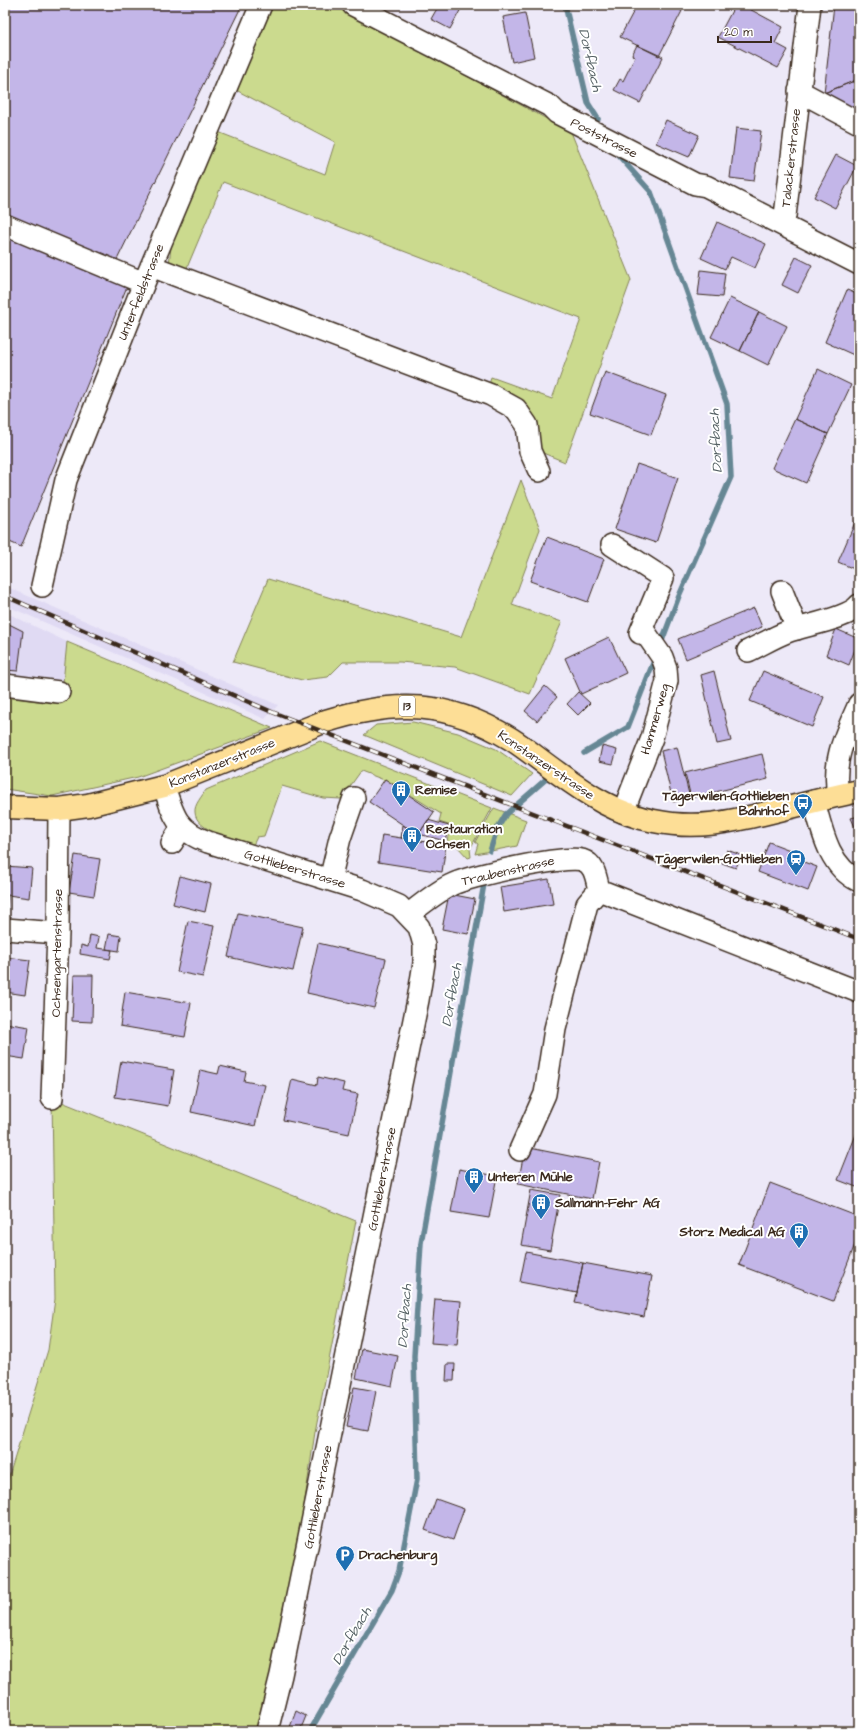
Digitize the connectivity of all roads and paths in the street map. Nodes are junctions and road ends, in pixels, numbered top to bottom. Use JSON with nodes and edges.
{"nodes":[{"id":1,"x":261,"y":5,"type":"edge"},
{"id":2,"x":352,"y":5,"type":"edge"},
{"id":3,"x":810,"y":5,"type":"edge"},
{"id":4,"x":799,"y":91,"type":"junction"},
{"id":5,"x":859,"y":123,"type":"edge"},
{"id":6,"x":781,"y":224,"type":"junction"},
{"id":7,"x":5,"y":225,"type":"edge"},
{"id":8,"x":859,"y":264,"type":"edge"},
{"id":9,"x":147,"y":274,"type":"junction"},
{"id":10,"x":539,"y":471,"type":"dead end"},
{"id":11,"x":612,"y":545,"type":"dead end"},
{"id":12,"x":42,"y":586,"type":"dead end"},
{"id":13,"x":782,"y":591,"type":"dead end"},
{"id":14,"x":859,"y":605,"type":"edge"},
{"id":15,"x":797,"y":629,"type":"junction"},
{"id":16,"x":748,"y":651,"type":"dead end"},
{"id":17,"x":5,"y":685,"type":"edge"},
{"id":18,"x":59,"y":692,"type":"dead end"},
{"id":19,"x":859,"y":704,"type":"edge"},
{"id":20,"x":164,"y":786,"type":"junction"},
{"id":21,"x":859,"y":791,"type":"edge"},
{"id":22,"x":838,"y":795,"type":"junction"},
{"id":23,"x":354,"y":798,"type":"dead end"},
{"id":24,"x":814,"y":801,"type":"junction"},
{"id":25,"x":5,"y":807,"type":"edge"},
{"id":26,"x":59,"y":809,"type":"junction"},
{"id":27,"x":623,"y":812,"type":"junction"},
{"id":28,"x":330,"y":880,"type":"junction"},
{"id":29,"x":859,"y":881,"type":"edge"},
{"id":30,"x":599,"y":890,"type":"junction"},
{"id":31,"x":408,"y":915,"type":"junction"},
{"id":32,"x":5,"y":929,"type":"edge"},
{"id":33,"x":58,"y":933,"type":"junction"},
{"id":34,"x":859,"y":992,"type":"edge"},
{"id":35,"x":52,"y":1098,"type":"dead end"},
{"id":36,"x":520,"y":1150,"type":"dead end"},
{"id":37,"x":267,"y":1731,"type":"edge"}],
"edges":[{"from":1,"to":9,"type":"street","name":"Unterfeldstrasse"},
{"from":2,"to":6,"type":"street","name":"Poststrasse"},
{"from":3,"to":4,"type":"street","name":"Talackerstrasse"},
{"from":4,"to":5,"type":"street","name":"Talackerstrasse"},
{"from":4,"to":6,"type":"street","name":"Talackerstrasse"},
{"from":6,"to":8,"type":"street","name":"Poststrasse"},
{"from":7,"to":9,"type":"street"},
{"from":9,"to":10,"type":"street"},
{"from":9,"to":12,"type":"street","name":"Unterfeldstrasse"},
{"from":11,"to":27,"type":"street","name":"Hammerweg"},
{"from":13,"to":15,"type":"street"},
{"from":14,"to":15,"type":"street"},
{"from":15,"to":16,"type":"street"},
{"from":17,"to":18,"type":"street"},
{"from":19,"to":22,"type":"street"},
{"from":20,"to":26,"type":"main road","name":"Konstanzerstrasse","number":"13"},
{"from":20,"to":27,"type":"main road","name":"Konstanzerstrasse","number":"13"},
{"from":20,"to":28,"type":"street","name":"Gottlieberstrasse"},
{"from":21,"to":22,"type":"main road","name":"Konstanzerstrasse","number":"13"},
{"from":22,"to":24,"type":"main road","name":"Konstanzerstrasse","number":"13"},
{"from":23,"to":28,"type":"street"},
{"from":24,"to":27,"type":"main road","name":"Konstanzerstrasse","number":"13"},
{"from":24,"to":29,"type":"street"},
{"from":25,"to":26,"type":"main road","name":"Konstanzerstrasse","number":"13"},
{"from":26,"to":33,"type":"street","name":"Ochsengartenstrasse"},
{"from":28,"to":31,"type":"street","name":"Gottlieberstrasse"},
{"from":30,"to":31,"type":"street","name":"Traubenstrasse"},
{"from":30,"to":34,"type":"street"},
{"from":30,"to":36,"type":"street"},
{"from":31,"to":37,"type":"street","name":"Gottlieberstrasse"},
{"from":32,"to":33,"type":"street"},
{"from":33,"to":35,"type":"street","name":"Ochsengartenstrasse"}]}
